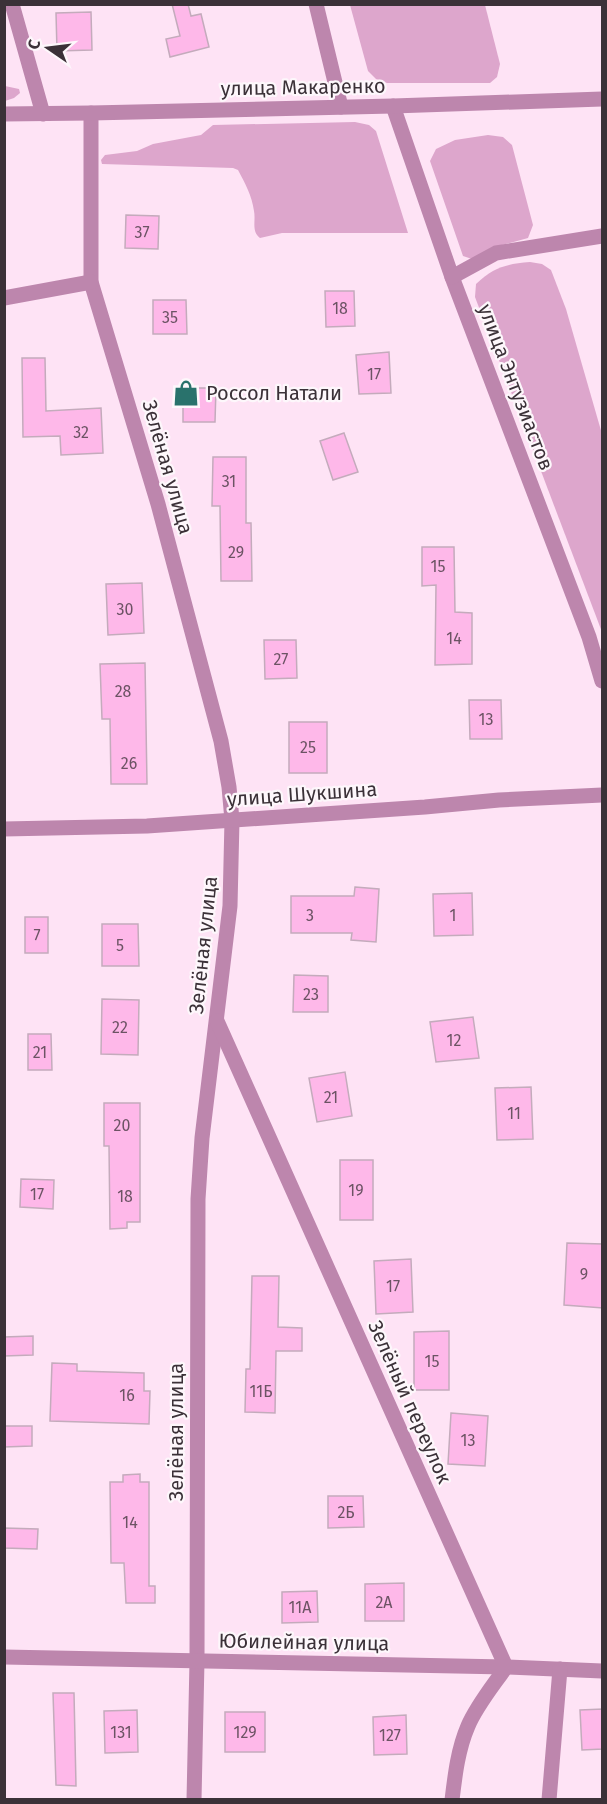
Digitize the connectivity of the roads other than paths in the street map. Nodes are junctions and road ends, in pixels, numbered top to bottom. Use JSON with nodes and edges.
{"nodes":[{"id":1,"x":12,"y":4,"type":"edge"},
{"id":2,"x":316,"y":4,"type":"edge"},
{"id":3,"x":603,"y":99,"type":"edge"},
{"id":4,"x":393,"y":106,"type":"junction"},
{"id":5,"x":341,"y":107,"type":"junction"},
{"id":6,"x":4,"y":114,"type":"edge"},
{"id":7,"x":43,"y":114,"type":"junction"},
{"id":8,"x":91,"y":114,"type":"junction"},
{"id":9,"x":603,"y":236,"type":"edge"},
{"id":10,"x":452,"y":277,"type":"junction"},
{"id":11,"x":91,"y":282,"type":"junction"},
{"id":12,"x":4,"y":298,"type":"edge"},
{"id":13,"x":603,"y":681,"type":"edge"},
{"id":14,"x":603,"y":795,"type":"edge"},
{"id":15,"x":232,"y":820,"type":"junction"},
{"id":16,"x":4,"y":829,"type":"edge"},
{"id":17,"x":217,"y":1021,"type":"junction"},
{"id":18,"x":4,"y":1657,"type":"edge"},
{"id":19,"x":197,"y":1660,"type":"junction"},
{"id":20,"x":506,"y":1667,"type":"junction"},
{"id":21,"x":560,"y":1669,"type":"junction"},
{"id":22,"x":603,"y":1671,"type":"edge"},
{"id":23,"x":195,"y":1800,"type":"edge"},
{"id":24,"x":452,"y":1800,"type":"edge"},
{"id":25,"x":549,"y":1800,"type":"edge"}],
"edges":[{"from":1,"to":7,"type":"street"},
{"from":2,"to":5,"type":"street"},
{"from":3,"to":4,"type":"street","name":"улица Макаренко"},
{"from":4,"to":5,"type":"street","name":"улица Макаренко"},
{"from":4,"to":10,"type":"street","name":"улица Энтузиастов"},
{"from":5,"to":8,"type":"street","name":"улица Макаренко"},
{"from":6,"to":7,"type":"street","name":"улица Макаренко"},
{"from":7,"to":8,"type":"street","name":"улица Макаренко"},
{"from":8,"to":11,"type":"street","name":"Зелёная улица"},
{"from":9,"to":10,"type":"street"},
{"from":10,"to":13,"type":"street","name":"улица Энтузиастов"},
{"from":11,"to":12,"type":"street"},
{"from":11,"to":15,"type":"street","name":"Зелёная улица"},
{"from":14,"to":15,"type":"street","name":"улица Шукшина"},
{"from":15,"to":16,"type":"street","name":"улица Шукшина"},
{"from":15,"to":17,"type":"street","name":"Зелёная улица"},
{"from":17,"to":19,"type":"street","name":"Зелёная улица"},
{"from":17,"to":20,"type":"street","name":"Зелёный переулок"},
{"from":18,"to":19,"type":"street","name":"Юбилейная улица"},
{"from":19,"to":20,"type":"street","name":"Юбилейная улица"},
{"from":19,"to":23,"type":"street","name":"Зелёная улица"},
{"from":20,"to":21,"type":"street","name":"Юбилейная улица"},
{"from":20,"to":24,"type":"street"},
{"from":21,"to":22,"type":"street","name":"Юбилейная улица"},
{"from":21,"to":25,"type":"street"}]}
